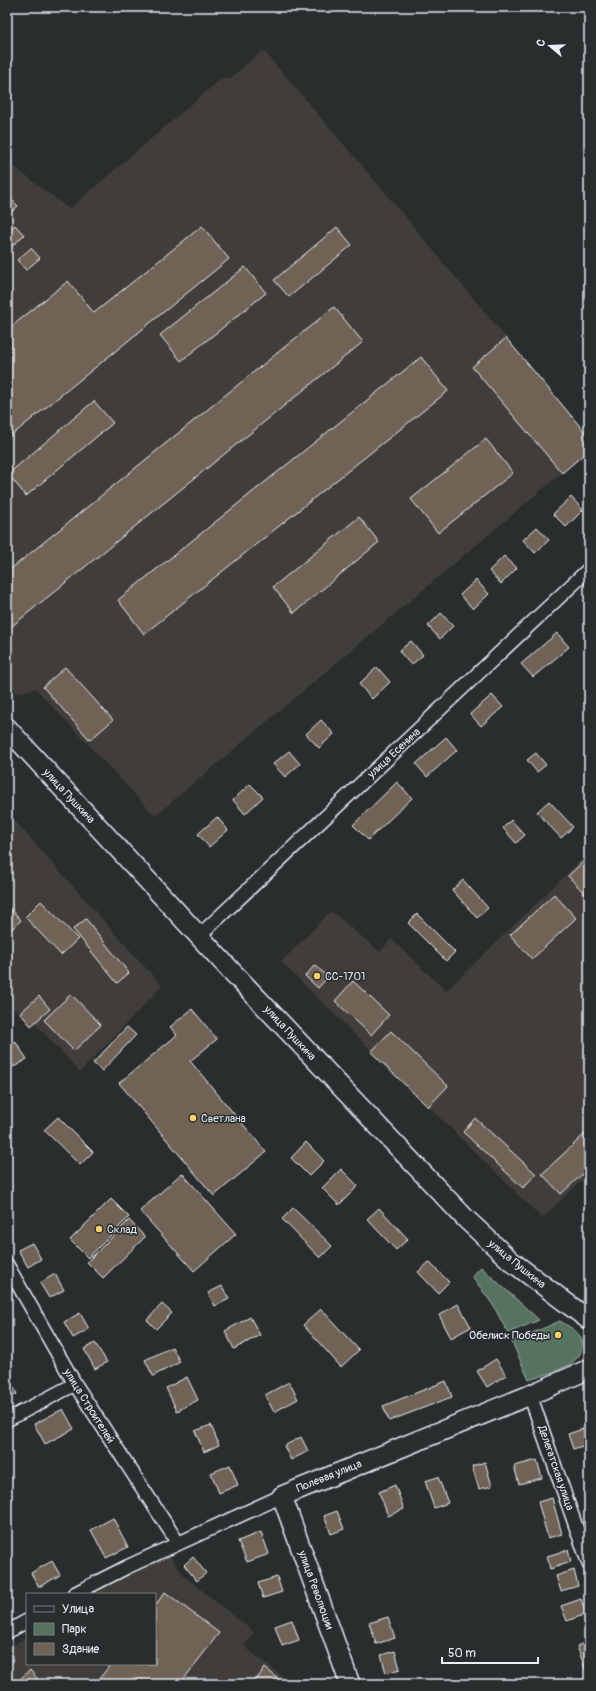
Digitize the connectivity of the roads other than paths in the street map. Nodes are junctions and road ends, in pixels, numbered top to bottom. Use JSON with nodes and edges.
{"nodes":[{"id":1,"x":589,"y":569,"type":"edge"},
{"id":2,"x":7,"y":728,"type":"edge"},
{"id":3,"x":198,"y":936,"type":"junction"},
{"id":4,"x":7,"y":1265,"type":"edge"},
{"id":5,"x":589,"y":1320,"type":"edge"},
{"id":6,"x":589,"y":1369,"type":"edge"},
{"id":7,"x":74,"y":1384,"type":"junction"},
{"id":8,"x":530,"y":1395,"type":"junction"},
{"id":9,"x":7,"y":1420,"type":"edge"},
{"id":10,"x":282,"y":1496,"type":"junction"},
{"id":11,"x":178,"y":1543,"type":"junction"},
{"id":12,"x":589,"y":1564,"type":"edge"},
{"id":13,"x":76,"y":1593,"type":"edge"},
{"id":14,"x":26,"y":1621,"type":"edge"},
{"id":15,"x":7,"y":1632,"type":"edge"},
{"id":16,"x":350,"y":1684,"type":"edge"}],
"edges":[{"from":1,"to":3,"type":"street","name":"улица Есенина"},
{"from":2,"to":3,"type":"main road","name":"улица Пушкина"},
{"from":3,"to":5,"type":"main road","name":"улица Пушкина"},
{"from":4,"to":7,"type":"street","name":"улица Строителей"},
{"from":6,"to":8,"type":"main road","name":"Полевая улица"},
{"from":7,"to":9,"type":"street"},
{"from":7,"to":11,"type":"street","name":"улица Строителей"},
{"from":8,"to":10,"type":"main road","name":"Полевая улица"},
{"from":8,"to":12,"type":"street","name":"Делегатская улица"},
{"from":10,"to":11,"type":"street","name":"Полевая улица"},
{"from":10,"to":16,"type":"main road","name":"улица Революции"},
{"from":11,"to":13,"type":"street","name":"Полевая улица"},
{"from":14,"to":15,"type":"street"}]}
